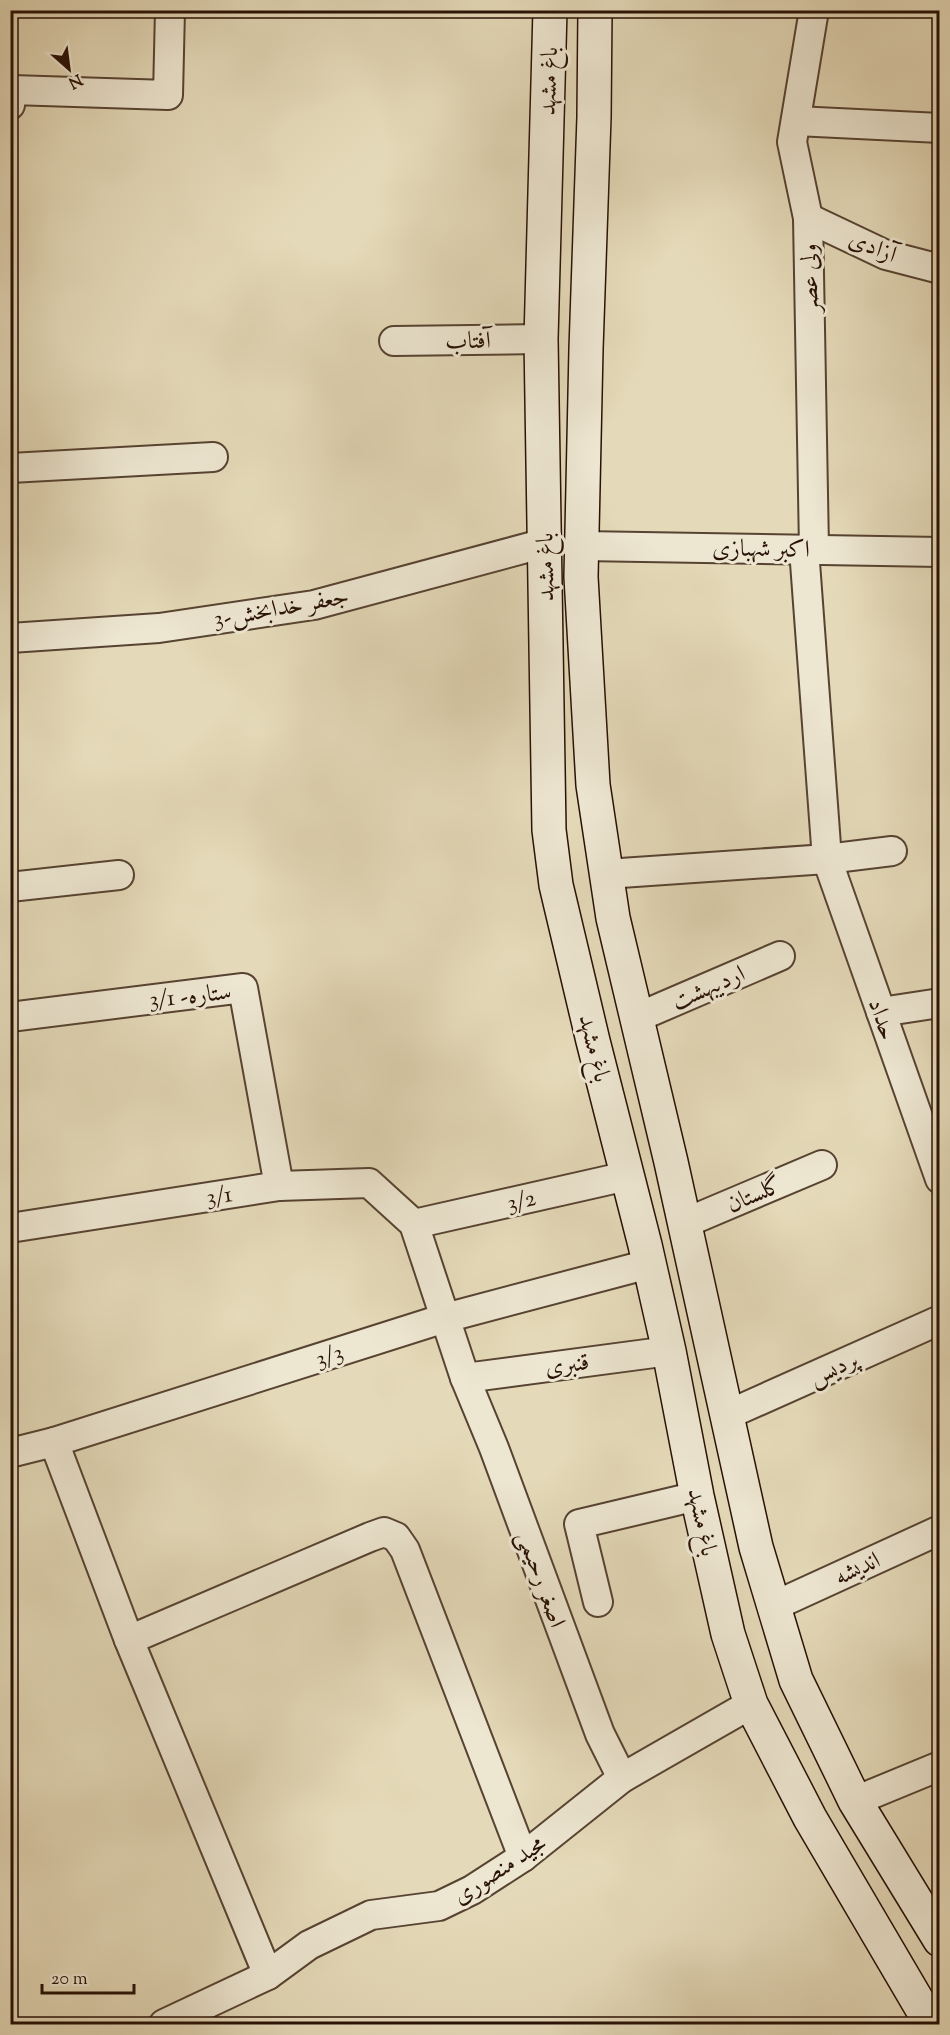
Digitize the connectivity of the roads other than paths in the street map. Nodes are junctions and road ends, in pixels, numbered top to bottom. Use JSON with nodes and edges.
{"nodes":[{"id":1,"x":170,"y":10,"type":"edge"},
{"id":2,"x":550,"y":10,"type":"edge"},
{"id":3,"x":595,"y":10,"type":"edge"},
{"id":4,"x":814,"y":10,"type":"edge"},
{"id":5,"x":11,"y":95,"type":"edge"},
{"id":6,"x":796,"y":121,"type":"junction"},
{"id":7,"x":939,"y":128,"type":"edge"},
{"id":8,"x":808,"y":218,"type":"junction"},
{"id":9,"x":939,"y":269,"type":"edge"},
{"id":10,"x":541,"y":339,"type":"junction"},
{"id":11,"x":394,"y":341,"type":"dead end"},
{"id":12,"x":213,"y":457,"type":"dead end"},
{"id":13,"x":10,"y":468,"type":"edge"},
{"id":14,"x":545,"y":543,"type":"junction"},
{"id":15,"x":582,"y":546,"type":"junction"},
{"id":16,"x":809,"y":549,"type":"junction"},
{"id":17,"x":939,"y":552,"type":"edge"},
{"id":18,"x":10,"y":638,"type":"edge"},
{"id":19,"x":892,"y":851,"type":"dead end"},
{"id":20,"x":827,"y":859,"type":"junction"},
{"id":21,"x":606,"y":874,"type":"junction"},
{"id":22,"x":119,"y":875,"type":"dead end"},
{"id":23,"x":10,"y":887,"type":"edge"},
{"id":24,"x":780,"y":956,"type":"dead end"},
{"id":25,"x":625,"y":973,"type":"junction"},
{"id":26,"x":581,"y":990,"type":"junction"},
{"id":27,"x":939,"y":1003,"type":"edge"},
{"id":28,"x":881,"y":1011,"type":"junction"},
{"id":29,"x":10,"y":1017,"type":"edge"},
{"id":30,"x":636,"y":1018,"type":"junction"},
{"id":31,"x":648,"y":1065,"type":"junction"},
{"id":32,"x":603,"y":1079,"type":"junction"},
{"id":33,"x":822,"y":1165,"type":"dead end"},
{"id":34,"x":627,"y":1176,"type":"junction"},
{"id":35,"x":939,"y":1179,"type":"edge"},
{"id":36,"x":279,"y":1186,"type":"junction"},
{"id":37,"x":685,"y":1223,"type":"junction"},
{"id":38,"x":414,"y":1224,"type":"junction"},
{"id":39,"x":10,"y":1228,"type":"edge"},
{"id":40,"x":649,"y":1264,"type":"junction"},
{"id":41,"x":445,"y":1318,"type":"junction"},
{"id":42,"x":939,"y":1320,"type":"edge"},
{"id":43,"x":669,"y":1351,"type":"junction"},
{"id":44,"x":465,"y":1378,"type":"junction"},
{"id":45,"x":728,"y":1415,"type":"junction"},
{"id":46,"x":54,"y":1442,"type":"junction"},
{"id":47,"x":10,"y":1454,"type":"edge"},
{"id":48,"x":697,"y":1496,"type":"junction"},
{"id":49,"x":939,"y":1530,"type":"edge"},
{"id":50,"x":598,"y":1602,"type":"dead end"},
{"id":51,"x":774,"y":1606,"type":"junction"},
{"id":52,"x":129,"y":1640,"type":"junction"},
{"id":53,"x":751,"y":1704,"type":"junction"},
{"id":54,"x":939,"y":1766,"type":"edge"},
{"id":55,"x":622,"y":1778,"type":"junction"},
{"id":56,"x":855,"y":1801,"type":"junction"},
{"id":57,"x":524,"y":1857,"type":"junction"},
{"id":58,"x":939,"y":1940,"type":"edge"},
{"id":59,"x":268,"y":1975,"type":"junction"},
{"id":60,"x":165,"y":2025,"type":"edge"},
{"id":61,"x":931,"y":2025,"type":"edge"}],
"edges":[{"from":1,"to":5,"type":"street"},
{"from":2,"to":10,"type":"main road","name":"باغ مشهد"},
{"from":3,"to":15,"type":"main road","name":"باغ مشهد"},
{"from":4,"to":6,"type":"street","name":"ولی عصر"},
{"from":6,"to":7,"type":"street"},
{"from":6,"to":8,"type":"street","name":"ولی عصر"},
{"from":8,"to":9,"type":"street","name":"آزادی"},
{"from":8,"to":16,"type":"street","name":"ولی عصر"},
{"from":10,"to":11,"type":"street","name":"آفتاب"},
{"from":10,"to":14,"type":"main road","name":"باغ مشهد"},
{"from":12,"to":13,"type":"street"},
{"from":14,"to":18,"type":"street","name":"جعفر خدابخش-3"},
{"from":14,"to":26,"type":"main road","name":"باغ مشهد"},
{"from":15,"to":16,"type":"street","name":"اکبر شهبازی"},
{"from":15,"to":21,"type":"main road","name":"باغ مشهد"},
{"from":16,"to":17,"type":"street","name":"اکبر شهبازی"},
{"from":16,"to":20,"type":"street","name":"حداد"},
{"from":19,"to":20,"type":"street"},
{"from":20,"to":21,"type":"street"},
{"from":20,"to":28,"type":"street","name":"حداد"},
{"from":21,"to":25,"type":"main road","name":"باغ مشهد"},
{"from":22,"to":23,"type":"street"},
{"from":24,"to":30,"type":"street","name":"اردیبهشت"},
{"from":25,"to":26,"type":"main road"},
{"from":25,"to":30,"type":"main road","name":"باغ مشهد"},
{"from":26,"to":32,"type":"main road","name":"باغ مشهد"},
{"from":27,"to":28,"type":"street"},
{"from":28,"to":35,"type":"street","name":"حداد"},
{"from":29,"to":36,"type":"street","name":"ستاره- 3/1"},
{"from":30,"to":31,"type":"main road","name":"باغ مشهد"},
{"from":31,"to":32,"type":"main road"},
{"from":31,"to":37,"type":"main road","name":"باغ مشهد"},
{"from":32,"to":34,"type":"main road","name":"باغ مشهد"},
{"from":33,"to":37,"type":"street","name":"گلستان"},
{"from":34,"to":38,"type":"street","name":"3/2"},
{"from":34,"to":40,"type":"main road","name":"باغ مشهد"},
{"from":36,"to":38,"type":"street","name":"3/1"},
{"from":36,"to":39,"type":"street","name":"3/1"},
{"from":37,"to":45,"type":"main road","name":"باغ مشهد"},
{"from":38,"to":41,"type":"street","name":"اصغر رحیمی"},
{"from":40,"to":41,"type":"street","name":"3/3"},
{"from":40,"to":43,"type":"main road","name":"باغ مشهد"},
{"from":41,"to":44,"type":"street","name":"اصغر رحیمی"},
{"from":41,"to":46,"type":"street","name":"3/3"},
{"from":42,"to":45,"type":"street","name":"پردیس"},
{"from":43,"to":44,"type":"street","name":"قنبری"},
{"from":43,"to":48,"type":"main road","name":"باغ مشهد"},
{"from":44,"to":55,"type":"street","name":"اصغر رحیمی"},
{"from":45,"to":51,"type":"main road","name":"باغ مشهد"},
{"from":46,"to":47,"type":"street","name":"3/3"},
{"from":46,"to":52,"type":"street"},
{"from":48,"to":50,"type":"street"},
{"from":48,"to":53,"type":"main road","name":"باغ مشهد"},
{"from":49,"to":51,"type":"street","name":"اندیشه"},
{"from":51,"to":56,"type":"main road","name":"باغ مشهد"},
{"from":52,"to":57,"type":"street"},
{"from":52,"to":59,"type":"street"},
{"from":53,"to":55,"type":"street","name":"مجید منصوری"},
{"from":53,"to":61,"type":"main road","name":"باغ مشهد"},
{"from":54,"to":56,"type":"street"},
{"from":55,"to":57,"type":"street","name":"مجید منصوری"},
{"from":56,"to":58,"type":"main road","name":"باغ مشهد"},
{"from":57,"to":59,"type":"street","name":"مجید منصوری"},
{"from":59,"to":60,"type":"street","name":"مجید منصوری"}]}
